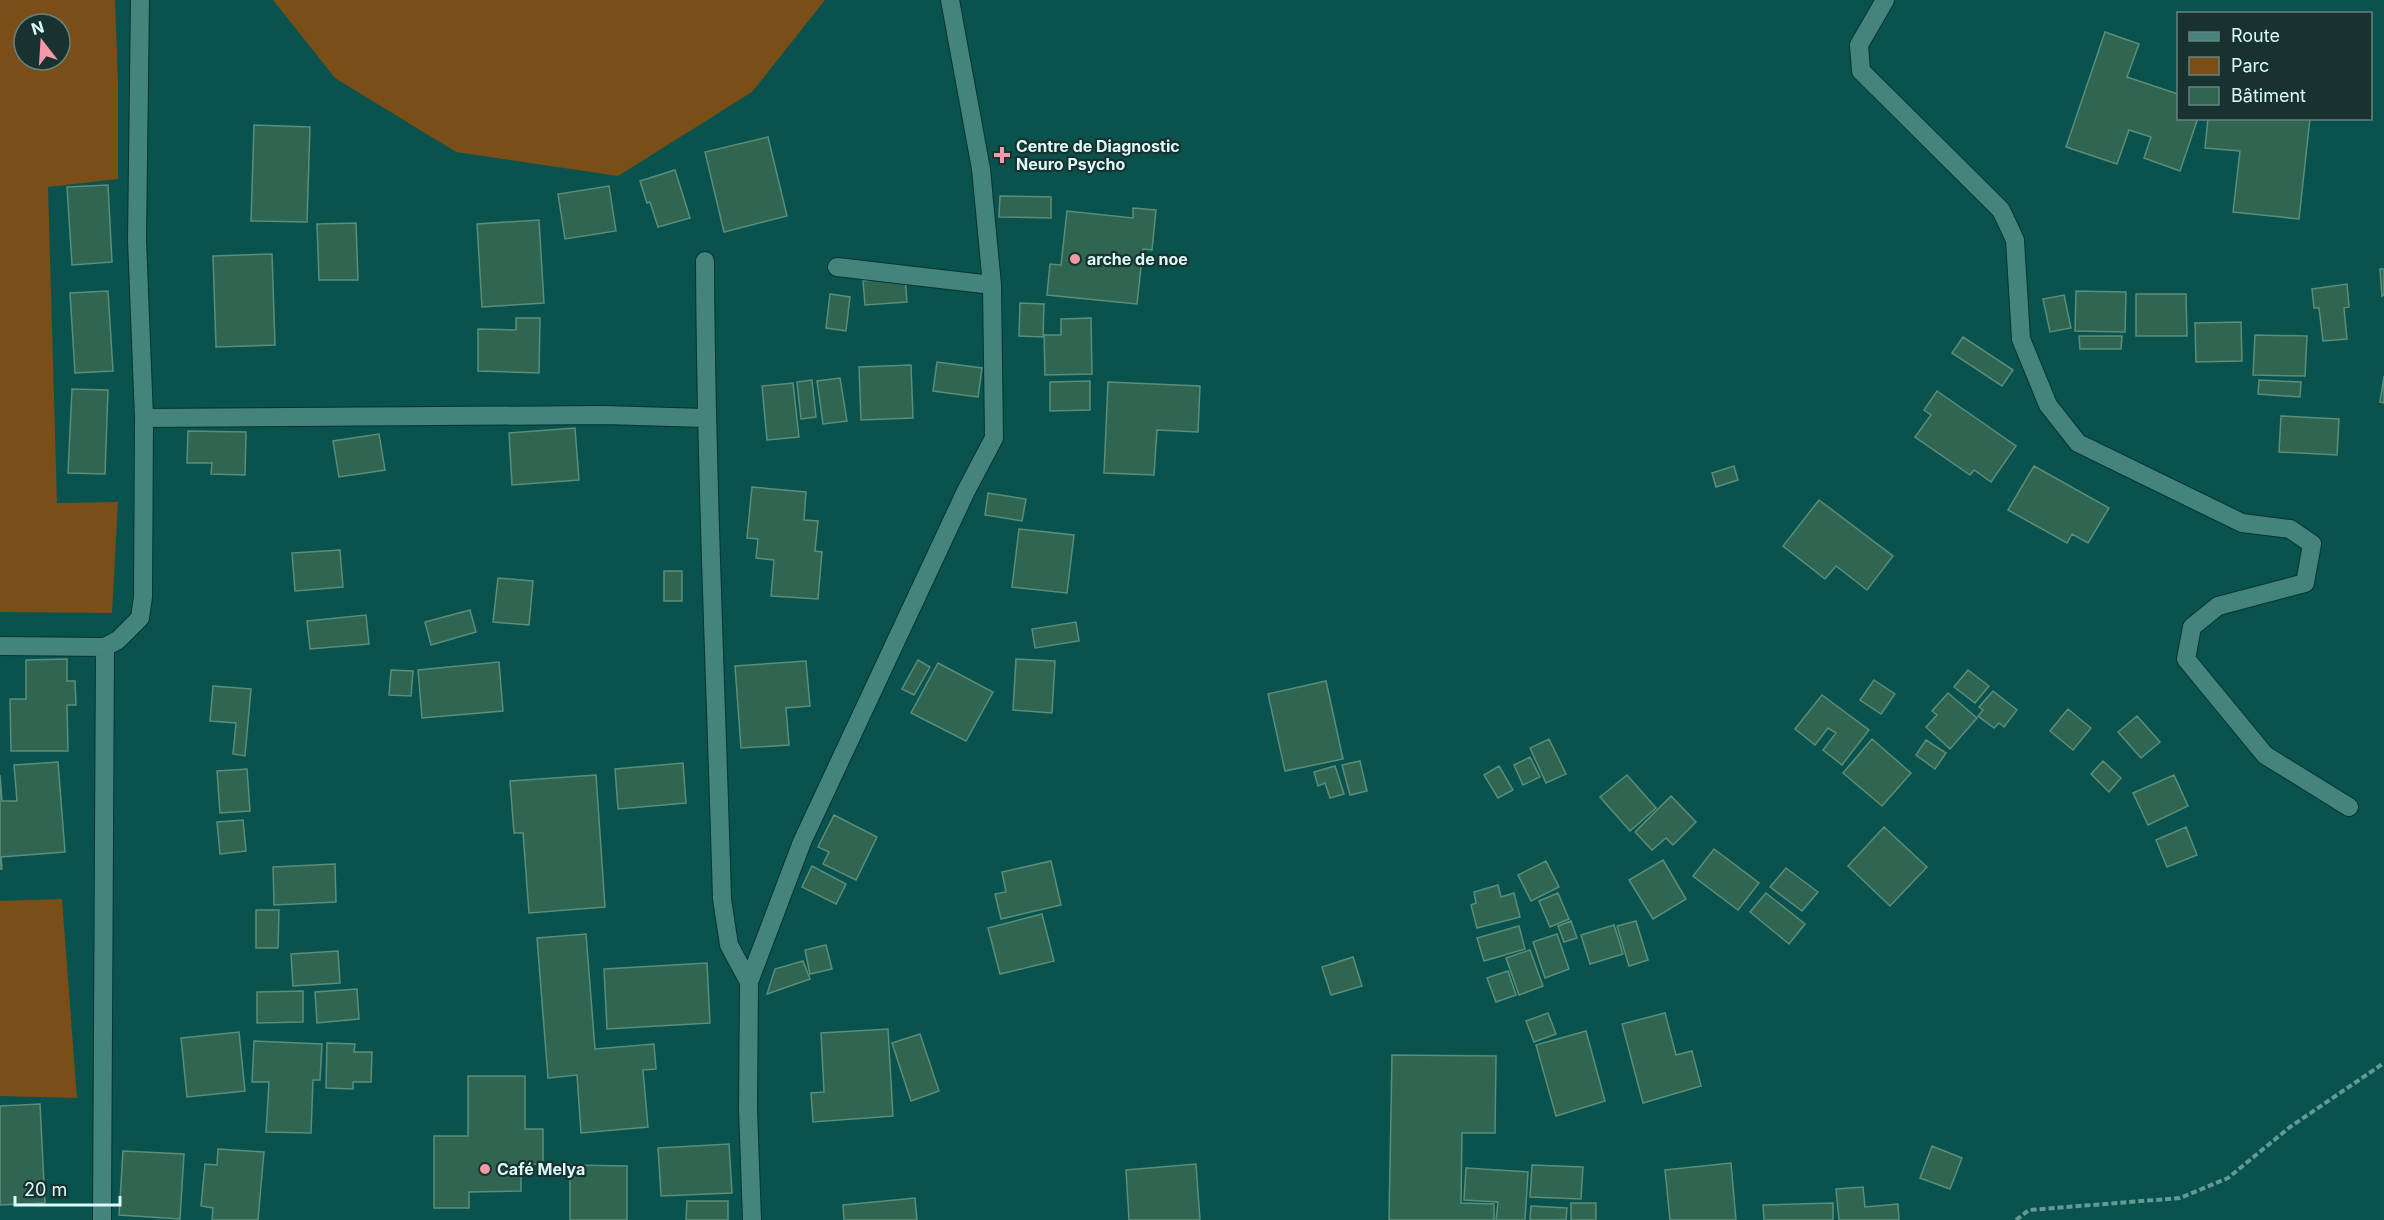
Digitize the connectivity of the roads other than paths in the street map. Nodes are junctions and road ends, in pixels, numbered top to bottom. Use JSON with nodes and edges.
{"nodes":[{"id":1,"x":140,"y":0,"type":"edge"},
{"id":2,"x":950,"y":0,"type":"edge"},
{"id":3,"x":1885,"y":0,"type":"edge"},
{"id":4,"x":705,"y":261,"type":"dead end"},
{"id":5,"x":837,"y":267,"type":"dead end"},
{"id":6,"x":992,"y":285,"type":"junction"},
{"id":7,"x":144,"y":418,"type":"junction"},
{"id":8,"x":705,"y":418,"type":"junction"},
{"id":9,"x":0,"y":646,"type":"edge"},
{"id":10,"x":105,"y":648,"type":"junction"},
{"id":11,"x":2349,"y":807,"type":"dead end"},
{"id":12,"x":749,"y":982,"type":"junction"},
{"id":13,"x":102,"y":1220,"type":"edge"},
{"id":14,"x":752,"y":1220,"type":"edge"}],
"edges":[{"from":1,"to":7,"type":"street"},
{"from":2,"to":6,"type":"street"},
{"from":3,"to":11,"type":"street"},
{"from":4,"to":8,"type":"street"},
{"from":5,"to":6,"type":"street"},
{"from":6,"to":12,"type":"street"},
{"from":7,"to":8,"type":"street"},
{"from":7,"to":10,"type":"street"},
{"from":8,"to":12,"type":"street"},
{"from":9,"to":10,"type":"street"},
{"from":10,"to":13,"type":"street"},
{"from":12,"to":14,"type":"street"}]}
